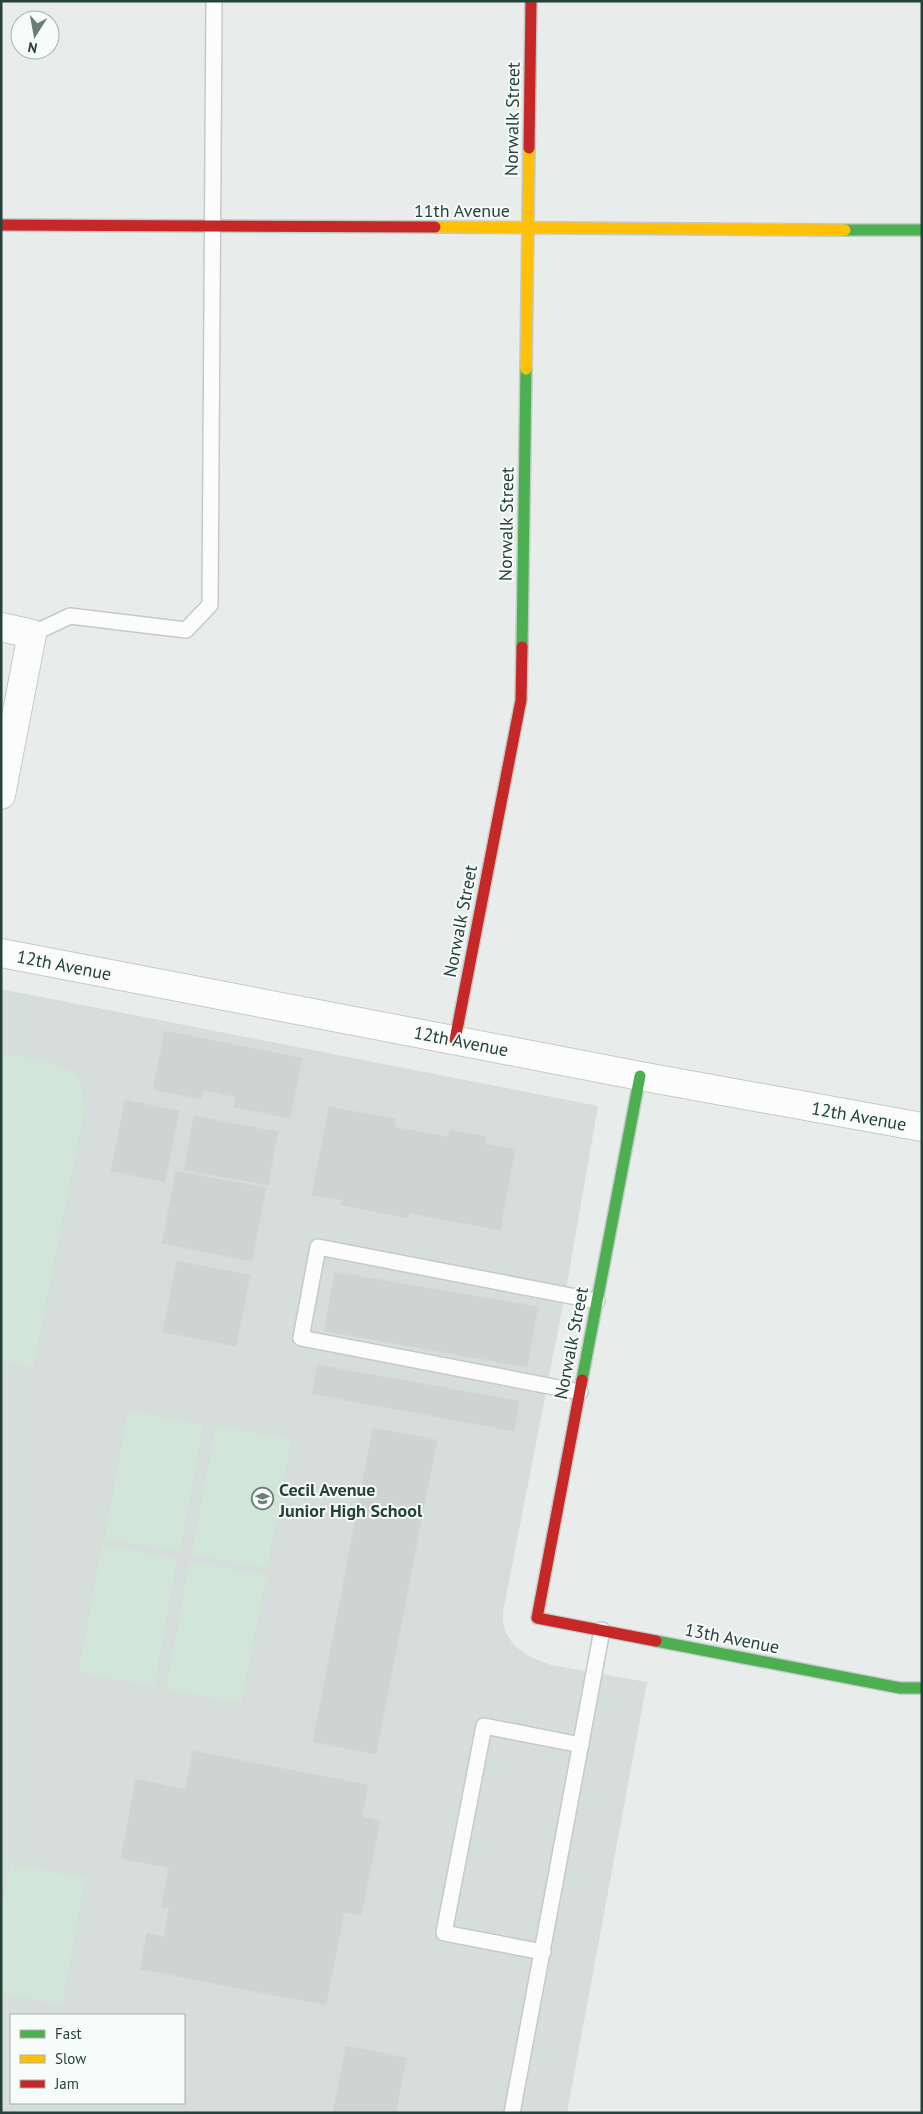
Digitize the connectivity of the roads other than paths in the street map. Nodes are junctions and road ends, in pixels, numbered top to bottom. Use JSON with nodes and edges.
{"nodes":[{"id":1,"x":214,"y":1,"type":"edge"},
{"id":2,"x":531,"y":1,"type":"edge"},
{"id":3,"x":1,"y":225,"type":"edge"},
{"id":4,"x":212,"y":226,"type":"junction"},
{"id":5,"x":528,"y":228,"type":"junction"},
{"id":6,"x":922,"y":230,"type":"edge"},
{"id":7,"x":1,"y":627,"type":"edge"},
{"id":8,"x":32,"y":634,"type":"junction"},
{"id":9,"x":1,"y":795,"type":"edge"},
{"id":10,"x":1,"y":952,"type":"edge"},
{"id":11,"x":455,"y":1040,"type":"junction"},
{"id":12,"x":640,"y":1076,"type":"junction"},
{"id":13,"x":922,"y":1127,"type":"edge"},
{"id":14,"x":597,"y":1301,"type":"junction"},
{"id":15,"x":580,"y":1392,"type":"junction"},
{"id":16,"x":537,"y":1618,"type":"joint"},
{"id":17,"x":602,"y":1630,"type":"junction"},
{"id":18,"x":922,"y":1688,"type":"edge"},
{"id":19,"x":581,"y":1745,"type":"junction"},
{"id":20,"x":542,"y":1952,"type":"junction"},
{"id":21,"x":512,"y":2113,"type":"edge"}],
"edges":[{"from":1,"to":4,"type":"lane"},
{"from":2,"to":5,"type":"street","name":"Norwalk Street"},
{"from":3,"to":4,"type":"street","name":"11th Avenue"},
{"from":4,"to":5,"type":"street","name":"11th Avenue"},
{"from":4,"to":8,"type":"lane"},
{"from":5,"to":6,"type":"street","name":"11th Avenue"},
{"from":5,"to":11,"type":"street","name":"Norwalk Street"},
{"from":7,"to":8,"type":"street"},
{"from":8,"to":9,"type":"street"},
{"from":10,"to":11,"type":"street","name":"12th Avenue"},
{"from":11,"to":12,"type":"street","name":"12th Avenue"},
{"from":12,"to":13,"type":"street","name":"12th Avenue"},
{"from":12,"to":14,"type":"street","name":"Norwalk Street"},
{"from":14,"to":15,"type":"street","name":"Norwalk Street"},
{"from":14,"to":15,"type":"lane"},
{"from":15,"to":16,"type":"street","name":"Norwalk Street"},
{"from":16,"to":17,"type":"street","name":"13th Avenue"},
{"from":17,"to":18,"type":"street","name":"13th Avenue"},
{"from":17,"to":19,"type":"lane"},
{"from":19,"to":20,"type":"lane"},
{"from":19,"to":20,"type":"lane"},
{"from":20,"to":21,"type":"lane"}]}
